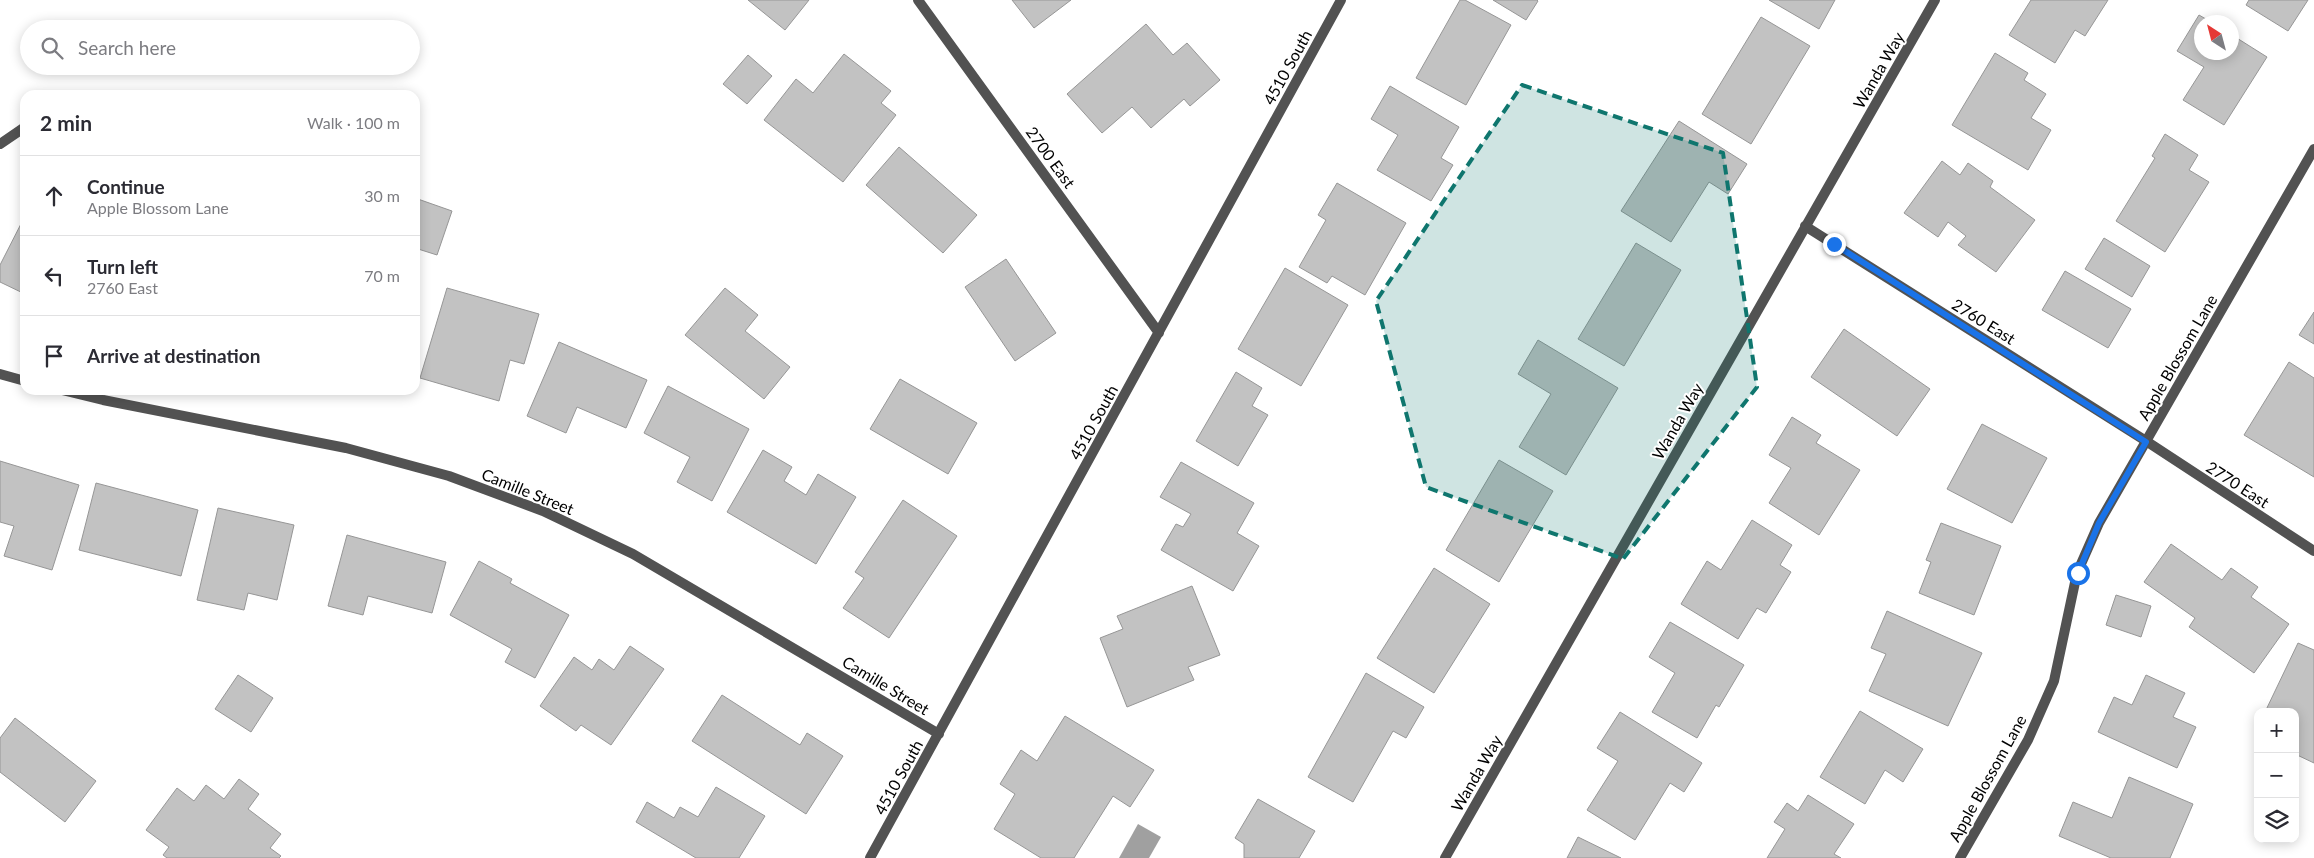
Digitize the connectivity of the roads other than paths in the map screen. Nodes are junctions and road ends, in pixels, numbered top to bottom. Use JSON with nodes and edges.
{"nodes":[{"id":1,"x":918,"y":0,"type":"edge"},
{"id":2,"x":1341,"y":0,"type":"edge"},
{"id":3,"x":1935,"y":0,"type":"edge"},
{"id":4,"x":20,"y":130,"type":"edge"},
{"id":5,"x":0,"y":144,"type":"edge"},
{"id":6,"x":2314,"y":149,"type":"edge"},
{"id":7,"x":1805,"y":226,"type":"junction"},
{"id":8,"x":1159,"y":332,"type":"junction"},
{"id":9,"x":0,"y":374,"type":"edge"},
{"id":10,"x":20,"y":379,"type":"edge"},
{"id":11,"x":82,"y":395,"type":"edge"},
{"id":12,"x":2146,"y":442,"type":"junction"},
{"id":13,"x":2314,"y":551,"type":"edge"},
{"id":14,"x":939,"y":734,"type":"junction"},
{"id":15,"x":870,"y":858,"type":"edge"},
{"id":16,"x":1445,"y":858,"type":"edge"},
{"id":17,"x":1960,"y":858,"type":"edge"}],
"edges":[{"from":1,"to":8,"type":"street","name":"2700 East"},
{"from":2,"to":8,"type":"street","name":"4510 South"},
{"from":3,"to":7,"type":"street","name":"Wanda Way"},
{"from":4,"to":5,"type":"street"},
{"from":6,"to":12,"type":"street","name":"Apple Blossom Lane"},
{"from":7,"to":12,"type":"street","name":"2760 East"},
{"from":7,"to":16,"type":"street","name":"Wanda Way"},
{"from":8,"to":14,"type":"street","name":"4510 South"},
{"from":9,"to":10,"type":"street"},
{"from":11,"to":14,"type":"street","name":"Camille Street"},
{"from":12,"to":13,"type":"street","name":"2770 East"},
{"from":12,"to":17,"type":"street","name":"Apple Blossom Lane"},
{"from":14,"to":15,"type":"street","name":"4510 South"}]}
